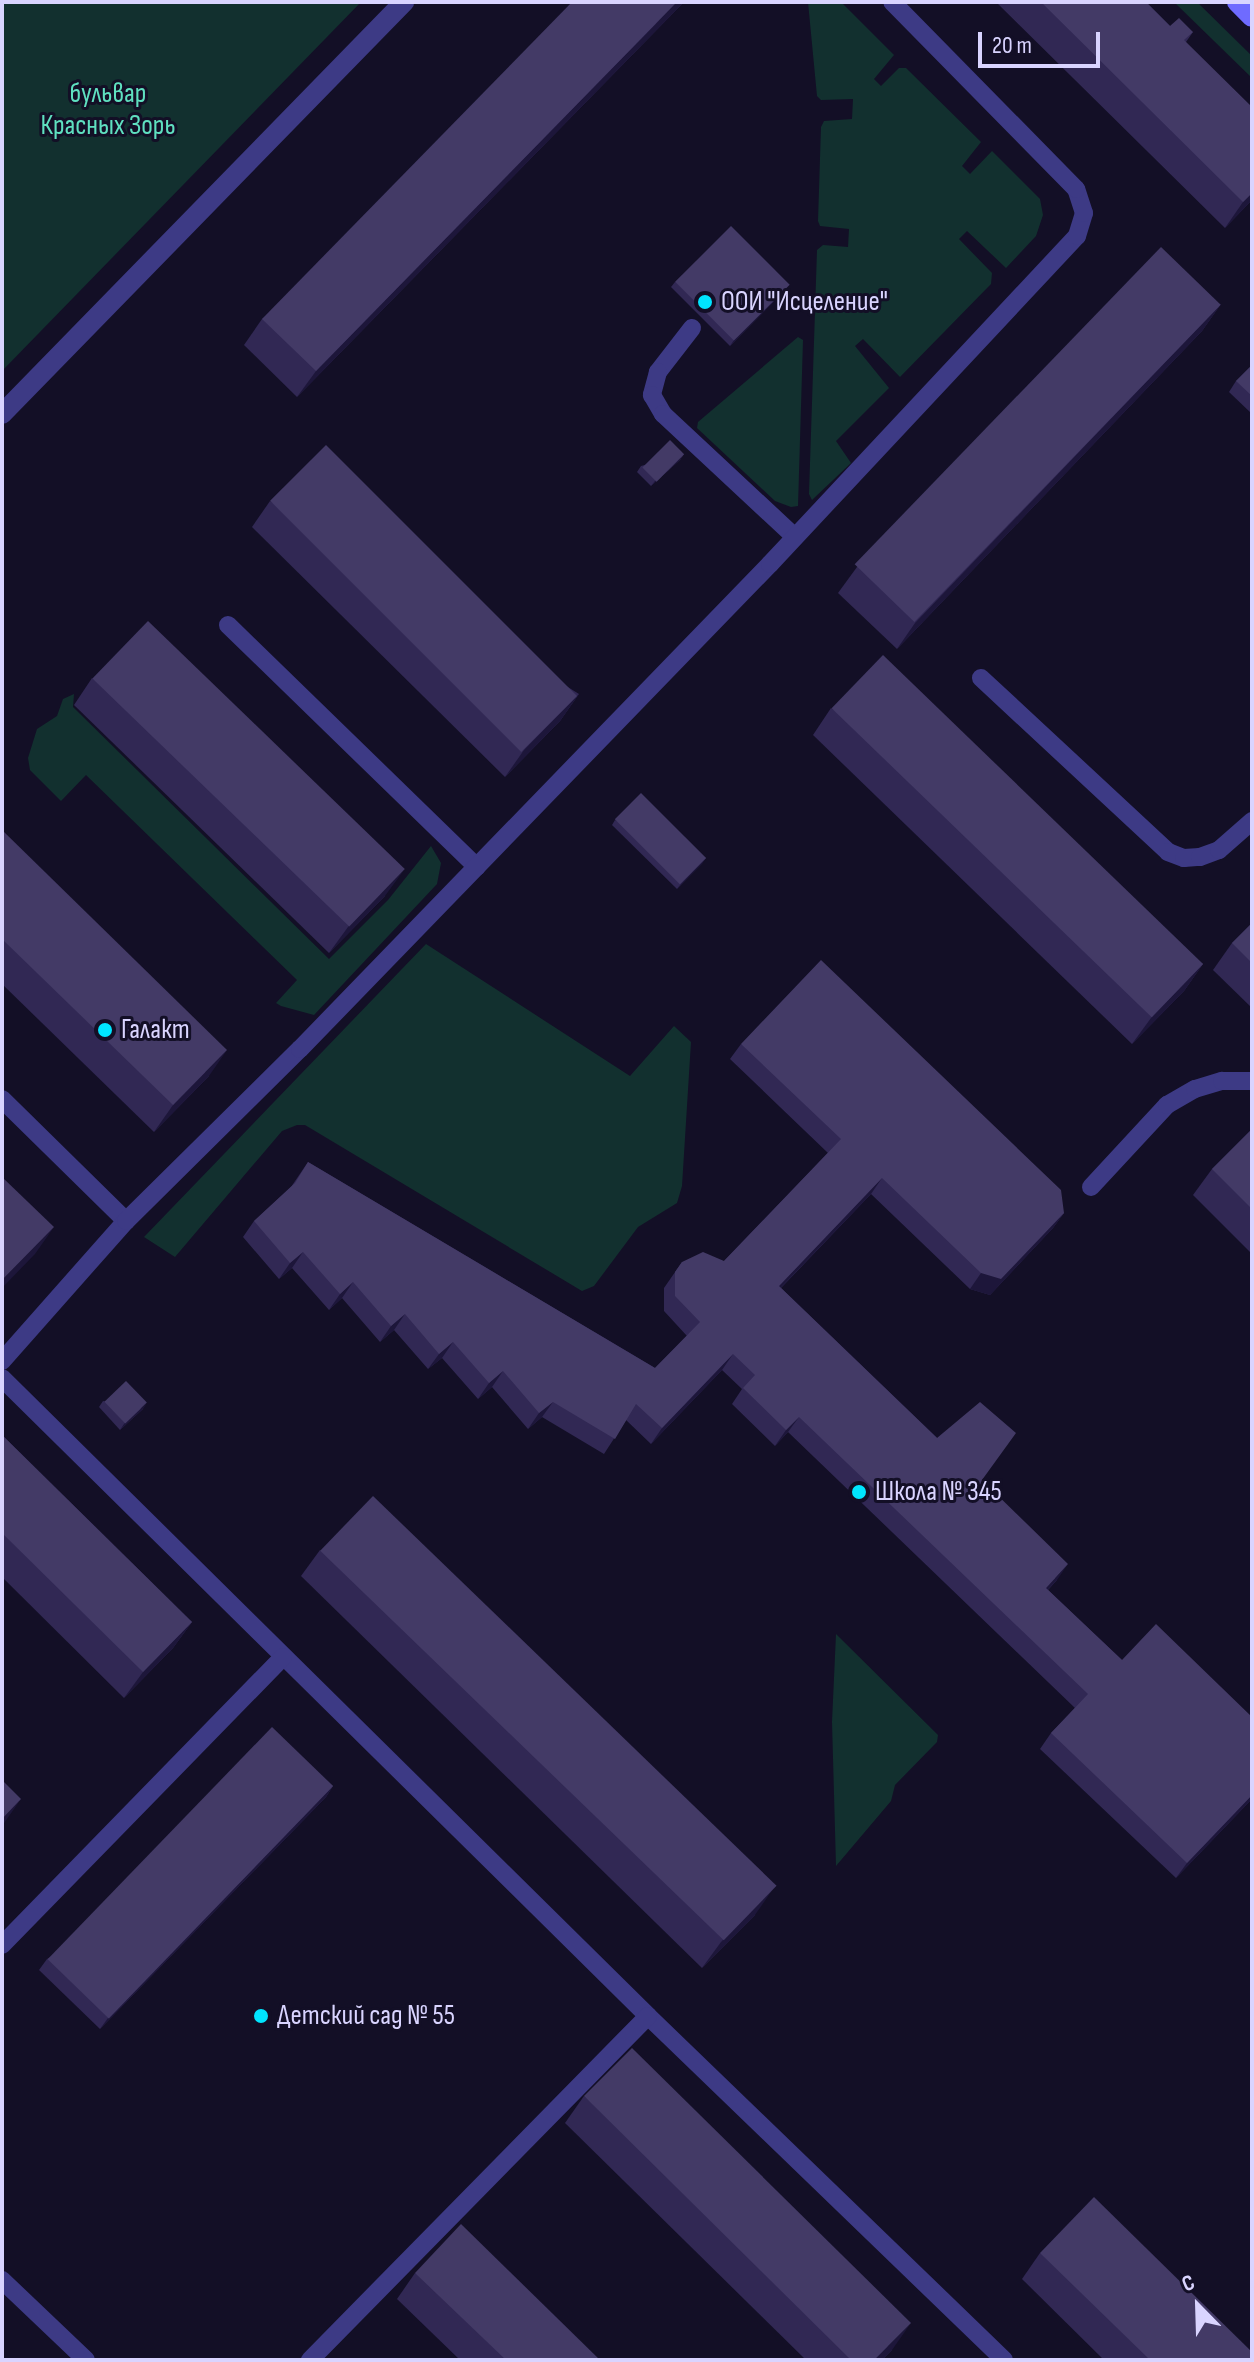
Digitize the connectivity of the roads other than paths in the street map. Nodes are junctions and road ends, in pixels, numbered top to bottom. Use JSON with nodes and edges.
{"nodes":[{"id":1,"x":404,"y":2,"type":"edge"},
{"id":2,"x":892,"y":2,"type":"edge"},
{"id":3,"x":1237,"y":2,"type":"edge"},
{"id":4,"x":1252,"y":17,"type":"edge"},
{"id":5,"x":692,"y":328,"type":"dead end"},
{"id":6,"x":2,"y":414,"type":"edge"},
{"id":7,"x":795,"y":537,"type":"junction"},
{"id":8,"x":228,"y":625,"type":"dead end"},
{"id":9,"x":981,"y":678,"type":"dead end"},
{"id":10,"x":1252,"y":821,"type":"edge"},
{"id":11,"x":477,"y":867,"type":"junction"},
{"id":12,"x":1252,"y":1081,"type":"edge"},
{"id":13,"x":2,"y":1099,"type":"edge"},
{"id":14,"x":1091,"y":1187,"type":"dead end"},
{"id":15,"x":126,"y":1221,"type":"junction"},
{"id":16,"x":2,"y":1361,"type":"edge"},
{"id":17,"x":2,"y":1378,"type":"edge"},
{"id":18,"x":283,"y":1657,"type":"junction"},
{"id":19,"x":2,"y":1945,"type":"edge"},
{"id":20,"x":648,"y":2016,"type":"junction"},
{"id":21,"x":2,"y":2280,"type":"edge"},
{"id":22,"x":317,"y":2358,"type":"edge"},
{"id":23,"x":86,"y":2360,"type":"edge"},
{"id":24,"x":1004,"y":2360,"type":"edge"}],
"edges":[{"from":1,"to":6,"type":"street"},
{"from":2,"to":7,"type":"lane"},
{"from":3,"to":4,"type":"main road"},
{"from":5,"to":7,"type":"lane"},
{"from":7,"to":11,"type":"lane"},
{"from":8,"to":11,"type":"lane"},
{"from":9,"to":10,"type":"lane"},
{"from":11,"to":15,"type":"lane"},
{"from":12,"to":14,"type":"lane"},
{"from":13,"to":15,"type":"lane"},
{"from":15,"to":16,"type":"lane"},
{"from":17,"to":18,"type":"lane"},
{"from":18,"to":19,"type":"lane"},
{"from":18,"to":20,"type":"lane"},
{"from":20,"to":22,"type":"lane"},
{"from":20,"to":24,"type":"lane"},
{"from":21,"to":23,"type":"lane"}]}
